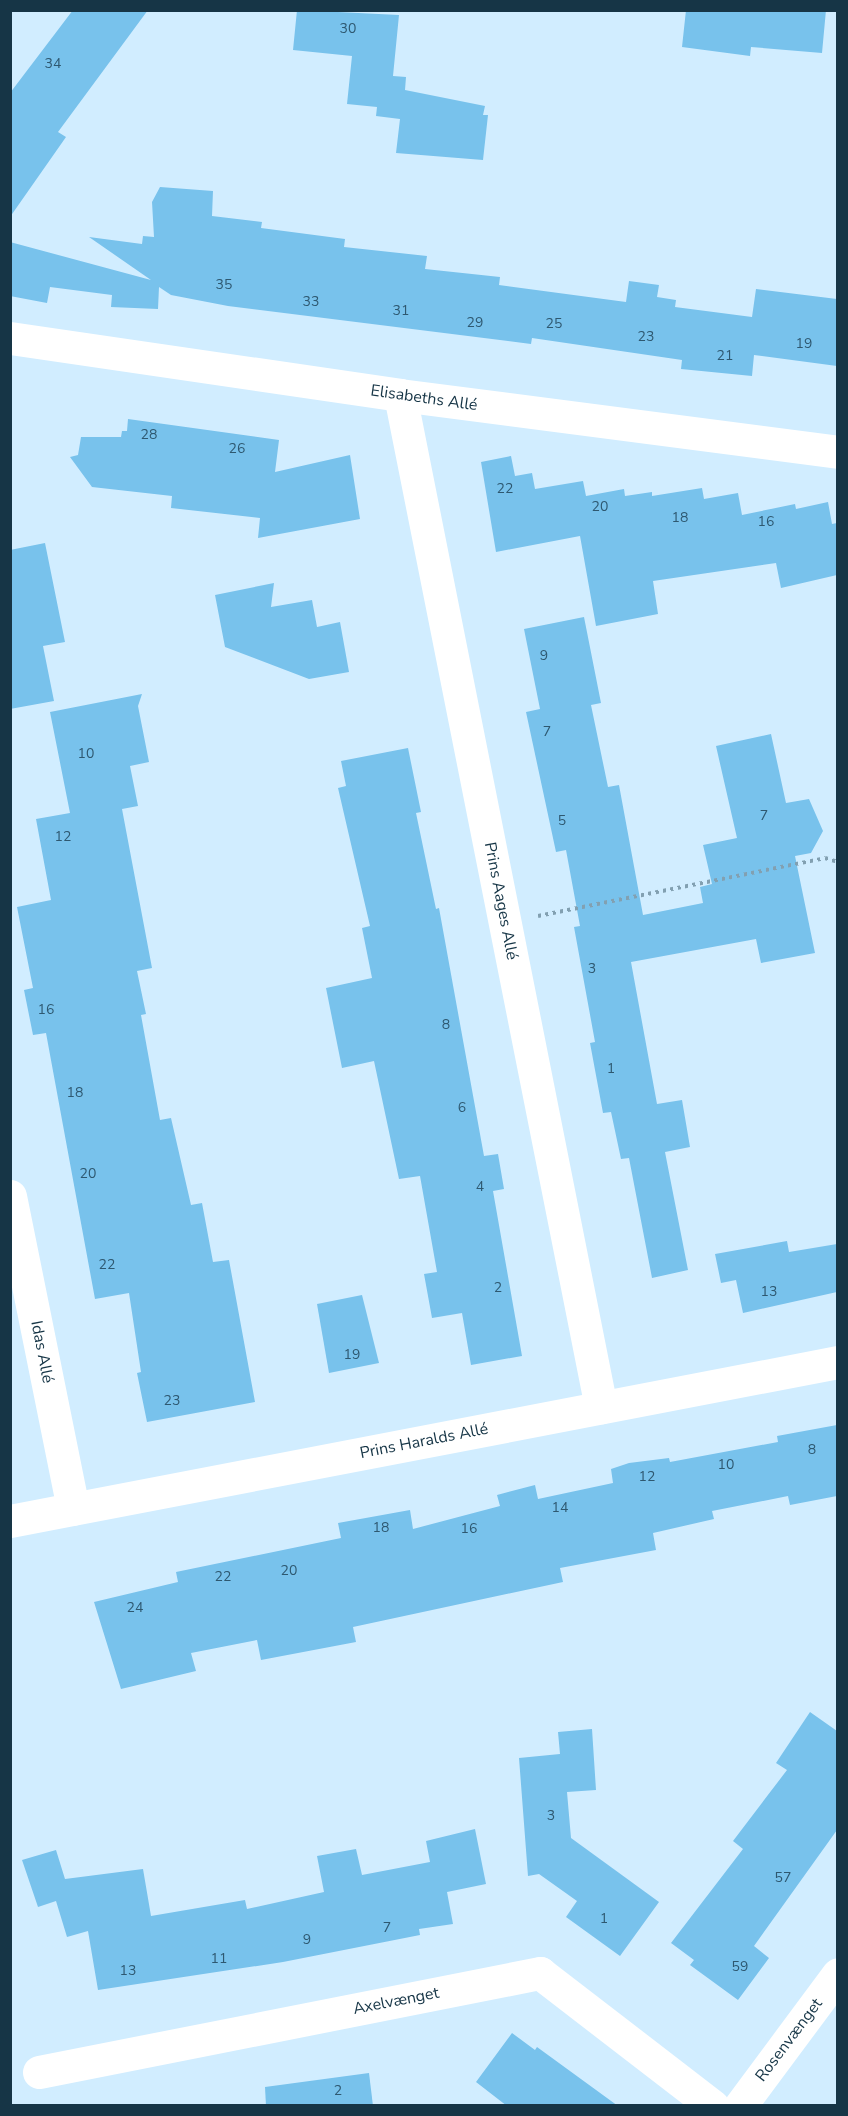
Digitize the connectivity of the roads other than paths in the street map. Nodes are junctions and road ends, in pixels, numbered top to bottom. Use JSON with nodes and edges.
{"nodes":[{"id":1,"x":10,"y":338,"type":"edge"},
{"id":2,"x":400,"y":395,"type":"junction"},
{"id":3,"x":837,"y":452,"type":"edge"},
{"id":4,"x":10,"y":1196,"type":"edge"},
{"id":5,"x":837,"y":1362,"type":"edge"},
{"id":6,"x":601,"y":1407,"type":"junction"},
{"id":7,"x":73,"y":1509,"type":"junction"},
{"id":8,"x":10,"y":1521,"type":"edge"},
{"id":9,"x":837,"y":1974,"type":"edge"},
{"id":10,"x":39,"y":2072,"type":"dead end"},
{"id":11,"x":713,"y":2106,"type":"edge"},
{"id":12,"x":740,"y":2106,"type":"edge"}],
"edges":[{"from":1,"to":2,"type":"street","name":"Elisabeths Allé"},
{"from":2,"to":3,"type":"street","name":"Elisabeths Allé"},
{"from":2,"to":6,"type":"street","name":"Prins Aages Allé"},
{"from":4,"to":7,"type":"street","name":"Idas Allé"},
{"from":5,"to":6,"type":"street","name":"Prins Haralds Allé"},
{"from":6,"to":7,"type":"street","name":"Prins Haralds Allé"},
{"from":7,"to":8,"type":"street","name":"Prins Haralds Allé"},
{"from":9,"to":12,"type":"street","name":"Rosenvænget"},
{"from":10,"to":11,"type":"street","name":"Axelvænget"}]}
